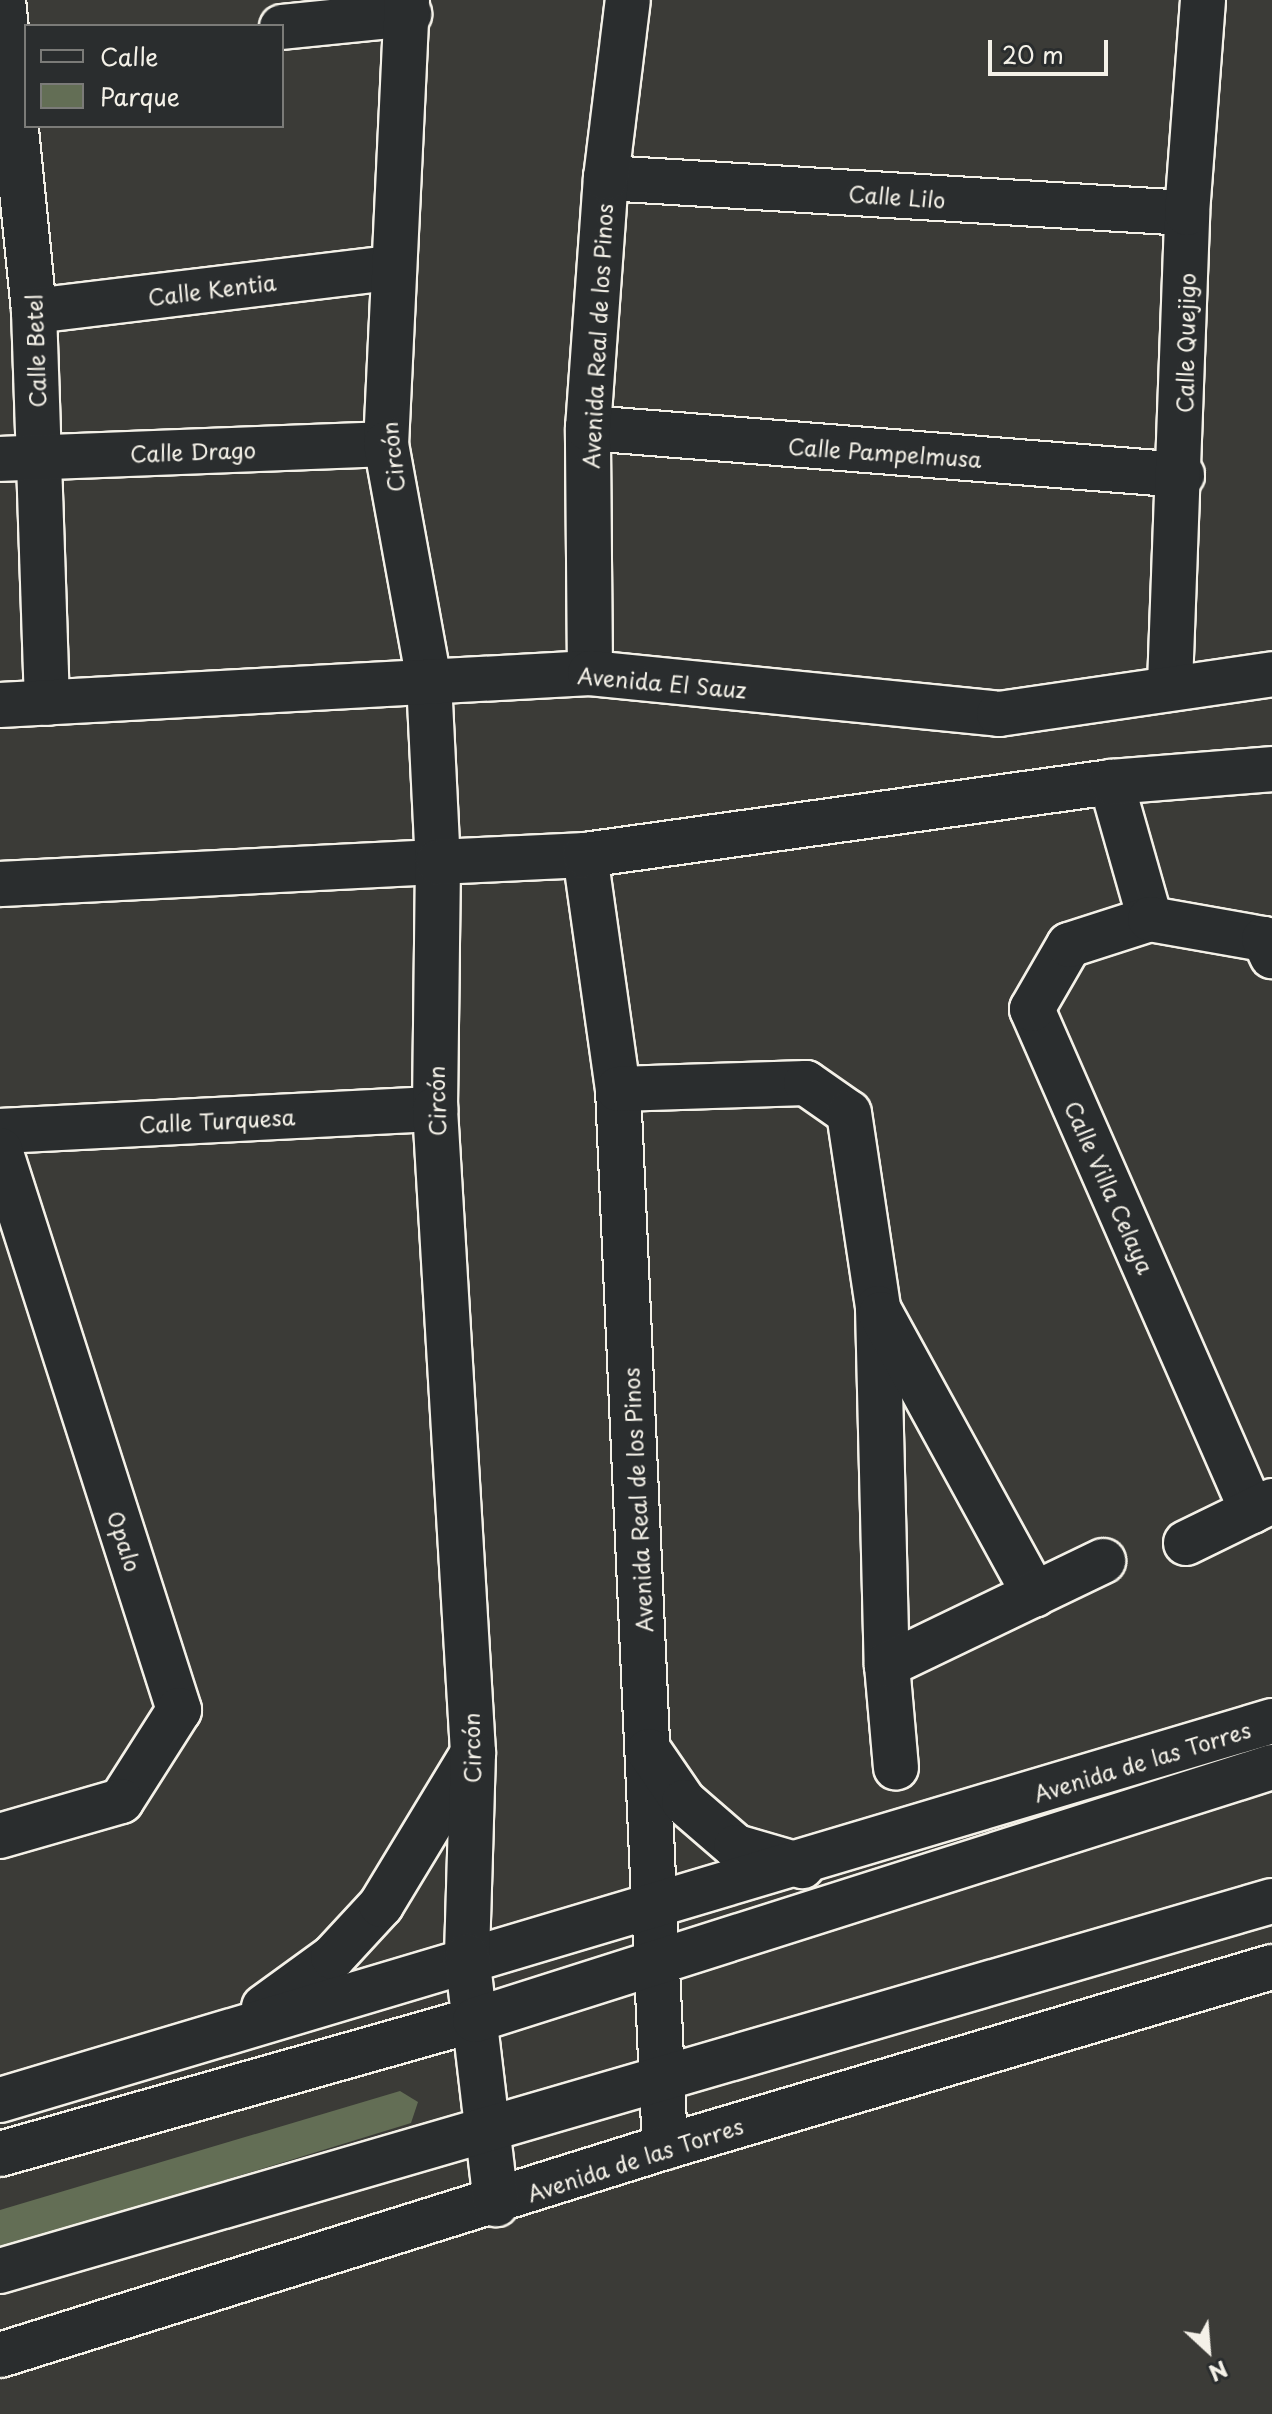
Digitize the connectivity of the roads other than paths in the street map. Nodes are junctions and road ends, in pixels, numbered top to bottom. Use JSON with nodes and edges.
{"nodes":[{"id":1,"x":3,"y":0,"type":"edge"},
{"id":2,"x":628,"y":0,"type":"edge"},
{"id":3,"x":1203,"y":0,"type":"edge"},
{"id":4,"x":408,"y":7,"type":"edge"},
{"id":5,"x":284,"y":27,"type":"edge"},
{"id":6,"x":19,"y":56,"type":"edge"},
{"id":7,"x":606,"y":178,"type":"junction"},
{"id":8,"x":1187,"y":213,"type":"junction"},
{"id":9,"x":390,"y":268,"type":"junction"},
{"id":10,"x":34,"y":311,"type":"junction"},
{"id":11,"x":588,"y":428,"type":"junction"},
{"id":12,"x":386,"y":444,"type":"junction"},
{"id":13,"x":19,"y":458,"type":"edge"},
{"id":14,"x":1182,"y":475,"type":"junction"},
{"id":15,"x":590,"y":673,"type":"junction"},
{"id":16,"x":1272,"y":674,"type":"edge"},
{"id":17,"x":429,"y":681,"type":"junction"},
{"id":18,"x":1170,"y":685,"type":"junction"},
{"id":19,"x":47,"y":703,"type":"junction"},
{"id":20,"x":0,"y":705,"type":"edge"},
{"id":21,"x":1272,"y":769,"type":"edge"},
{"id":22,"x":1111,"y":782,"type":"junction"},
{"id":23,"x":585,"y":855,"type":"junction"},
{"id":24,"x":438,"y":862,"type":"junction"},
{"id":25,"x":0,"y":884,"type":"edge"},
{"id":26,"x":1150,"y":919,"type":"junction"},
{"id":27,"x":1272,"y":956,"type":"edge"},
{"id":28,"x":618,"y":1089,"type":"junction"},
{"id":29,"x":435,"y":1109,"type":"junction"},
{"id":30,"x":0,"y":1131,"type":"edge"},
{"id":31,"x":0,"y":1150,"type":"edge"},
{"id":32,"x":878,"y":1308,"type":"junction"},
{"id":33,"x":1262,"y":1506,"type":"edge"},
{"id":34,"x":1186,"y":1543,"type":"dead end"},
{"id":35,"x":1103,"y":1561,"type":"dead end"},
{"id":36,"x":1035,"y":1595,"type":"junction"},
{"id":37,"x":887,"y":1665,"type":"junction"},
{"id":38,"x":1272,"y":1721,"type":"edge"},
{"id":39,"x":649,"y":1751,"type":"junction"},
{"id":40,"x":473,"y":1753,"type":"junction"},
{"id":41,"x":1272,"y":1767,"type":"edge"},
{"id":42,"x":896,"y":1768,"type":"dead end"},
{"id":43,"x":0,"y":1836,"type":"edge"},
{"id":44,"x":802,"y":1866,"type":"junction"},
{"id":45,"x":1272,"y":1901,"type":"edge"},
{"id":46,"x":651,"y":1909,"type":"junction"},
{"id":47,"x":467,"y":1956,"type":"junction"},
{"id":48,"x":655,"y":1963,"type":"junction"},
{"id":49,"x":1272,"y":1967,"type":"edge"},
{"id":50,"x":475,"y":2020,"type":"junction"},
{"id":51,"x":235,"y":2027,"type":"junction"},
{"id":52,"x":661,"y":2076,"type":"junction"},
{"id":53,"x":0,"y":2100,"type":"edge"},
{"id":54,"x":487,"y":2127,"type":"junction"},
{"id":55,"x":665,"y":2147,"type":"junction"},
{"id":56,"x":0,"y":2154,"type":"edge"},
{"id":57,"x":496,"y":2204,"type":"junction"},
{"id":58,"x":0,"y":2271,"type":"edge"},
{"id":59,"x":0,"y":2355,"type":"edge"}],
"edges":[{"from":1,"to":6,"type":"street","name":"Calle Betel"},
{"from":2,"to":7,"type":"street","name":"Avenida Real de los Pinos"},
{"from":3,"to":8,"type":"street","name":"Calle Quejigo"},
{"from":4,"to":5,"type":"street"},
{"from":4,"to":9,"type":"street","name":"Circón"},
{"from":6,"to":10,"type":"street","name":"Calle Betel"},
{"from":7,"to":8,"type":"street","name":"Calle Lilo"},
{"from":7,"to":11,"type":"street","name":"Avenida Real de los Pinos"},
{"from":8,"to":14,"type":"street","name":"Calle Quejigo"},
{"from":9,"to":10,"type":"street","name":"Calle Kentia"},
{"from":9,"to":12,"type":"street","name":"Circón"},
{"from":10,"to":13,"type":"street","name":"Calle Betel"},
{"from":11,"to":14,"type":"street","name":"Calle Pampelmusa"},
{"from":11,"to":15,"type":"street","name":"Avenida Real de los Pinos"},
{"from":12,"to":13,"type":"street","name":"Calle Drago"},
{"from":12,"to":17,"type":"street","name":"Circón"},
{"from":13,"to":19,"type":"street","name":"Calle Betel"},
{"from":14,"to":18,"type":"street","name":"Calle Quejigo"},
{"from":15,"to":17,"type":"street","name":"Avenida El Sauz"},
{"from":15,"to":18,"type":"street","name":"Avenida El Sauz"},
{"from":16,"to":18,"type":"street","name":"Avenida El Sauz"},
{"from":17,"to":19,"type":"street","name":"Avenida El Sauz"},
{"from":17,"to":24,"type":"street","name":"Circón"},
{"from":19,"to":20,"type":"street","name":"Avenida El Sauz"},
{"from":21,"to":22,"type":"street"},
{"from":22,"to":23,"type":"street"},
{"from":22,"to":26,"type":"street"},
{"from":23,"to":24,"type":"street"},
{"from":23,"to":28,"type":"street","name":"Avenida Real de los Pinos"},
{"from":24,"to":25,"type":"street"},
{"from":24,"to":29,"type":"street","name":"Circón"},
{"from":26,"to":27,"type":"street","name":"Calle Villa Celaya"},
{"from":26,"to":33,"type":"street","name":"Calle Villa Celaya"},
{"from":28,"to":32,"type":"street"},
{"from":28,"to":39,"type":"street","name":"Avenida Real de los Pinos"},
{"from":29,"to":30,"type":"street","name":"Calle Turquesa"},
{"from":29,"to":40,"type":"street","name":"Circón"},
{"from":31,"to":43,"type":"street","name":"Opalo"},
{"from":32,"to":36,"type":"street"},
{"from":32,"to":37,"type":"street"},
{"from":33,"to":34,"type":"street"},
{"from":35,"to":36,"type":"street"},
{"from":36,"to":37,"type":"street"},
{"from":37,"to":42,"type":"street"},
{"from":38,"to":44,"type":"street","name":"Avenida de las Torres"},
{"from":39,"to":44,"type":"street"},
{"from":39,"to":46,"type":"street","name":"Avenida Real de los Pinos"},
{"from":40,"to":47,"type":"street","name":"Circón"},
{"from":40,"to":51,"type":"street"},
{"from":41,"to":48,"type":"street","name":"Avenida de las Torres"},
{"from":44,"to":46,"type":"street","name":"Avenida de las Torres"},
{"from":45,"to":52,"type":"street"},
{"from":46,"to":47,"type":"street","name":"Avenida de las Torres"},
{"from":46,"to":48,"type":"street","name":"Avenida Real de los Pinos"},
{"from":47,"to":50,"type":"street","name":"Circón"},
{"from":47,"to":51,"type":"street","name":"Avenida de las Torres"},
{"from":48,"to":50,"type":"street","name":"Avenida de las Torres"},
{"from":48,"to":52,"type":"street","name":"Avenida Real de los Pinos"},
{"from":49,"to":55,"type":"street","name":"Avenida de las Torres"},
{"from":50,"to":54,"type":"street","name":"Circón"},
{"from":50,"to":56,"type":"street","name":"Avenida de las Torres"},
{"from":51,"to":53,"type":"street","name":"Avenida de las Torres"},
{"from":52,"to":54,"type":"street"},
{"from":52,"to":55,"type":"street","name":"Avenida Real de los Pinos"},
{"from":54,"to":57,"type":"street","name":"Circón"},
{"from":54,"to":58,"type":"street"},
{"from":55,"to":57,"type":"street","name":"Avenida de las Torres"},
{"from":57,"to":59,"type":"street","name":"Avenida de las Torres"}]}
